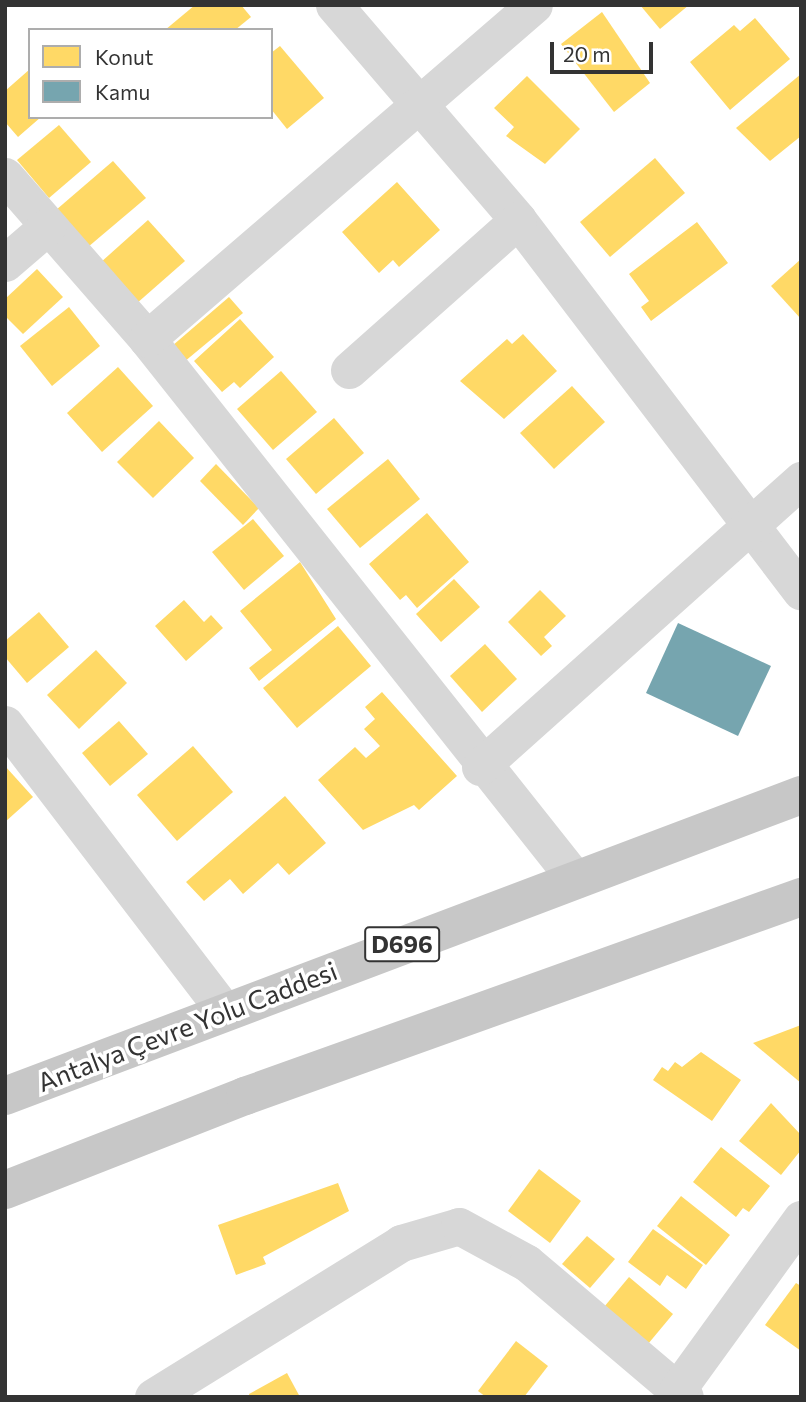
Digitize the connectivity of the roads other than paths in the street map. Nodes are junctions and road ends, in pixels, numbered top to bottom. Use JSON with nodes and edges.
{"nodes":[{"id":1,"x":334,"y":5,"type":"edge"},
{"id":2,"x":534,"y":5,"type":"edge"},
{"id":3,"x":418,"y":102,"type":"junction"},
{"id":4,"x":5,"y":176,"type":"edge"},
{"id":5,"x":518,"y":220,"type":"junction"},
{"id":6,"x":48,"y":226,"type":"junction"},
{"id":7,"x":5,"y":263,"type":"edge"},
{"id":8,"x":147,"y":339,"type":"junction"},
{"id":9,"x":349,"y":370,"type":"dead end"},
{"id":10,"x":801,"y":480,"type":"edge"},
{"id":11,"x":746,"y":527,"type":"junction"},
{"id":12,"x":801,"y":592,"type":"edge"},
{"id":13,"x":5,"y":724,"type":"edge"},
{"id":14,"x":480,"y":767,"type":"junction"},
{"id":15,"x":801,"y":794,"type":"edge"},
{"id":16,"x":576,"y":880,"type":"junction"},
{"id":17,"x":801,"y":897,"type":"edge"},
{"id":18,"x":223,"y":1009,"type":"junction"},
{"id":19,"x":5,"y":1096,"type":"edge"},
{"id":20,"x":5,"y":1190,"type":"edge"},
{"id":21,"x":801,"y":1219,"type":"edge"},
{"id":22,"x":678,"y":1395,"type":"edge"},
{"id":23,"x":153,"y":1397,"type":"edge"}],
"edges":[{"from":1,"to":3,"type":"street"},
{"from":2,"to":3,"type":"street"},
{"from":3,"to":5,"type":"street"},
{"from":3,"to":8,"type":"street"},
{"from":4,"to":6,"type":"street"},
{"from":5,"to":9,"type":"street"},
{"from":5,"to":11,"type":"street"},
{"from":6,"to":7,"type":"street"},
{"from":6,"to":8,"type":"street"},
{"from":8,"to":14,"type":"street"},
{"from":10,"to":11,"type":"street"},
{"from":11,"to":12,"type":"street"},
{"from":11,"to":14,"type":"street"},
{"from":13,"to":18,"type":"street"},
{"from":14,"to":16,"type":"street"},
{"from":15,"to":16,"type":"highway","name":"Antalya Çevre Yolu Caddesi","number":"D696"},
{"from":16,"to":18,"type":"highway","name":"Antalya Çevre Yolu Caddesi","number":"D696"},
{"from":17,"to":20,"type":"highway"},
{"from":18,"to":19,"type":"highway","name":"Antalya Çevre Yolu Caddesi","number":"D696"},
{"from":21,"to":22,"type":"street"},
{"from":22,"to":23,"type":"street"}]}
